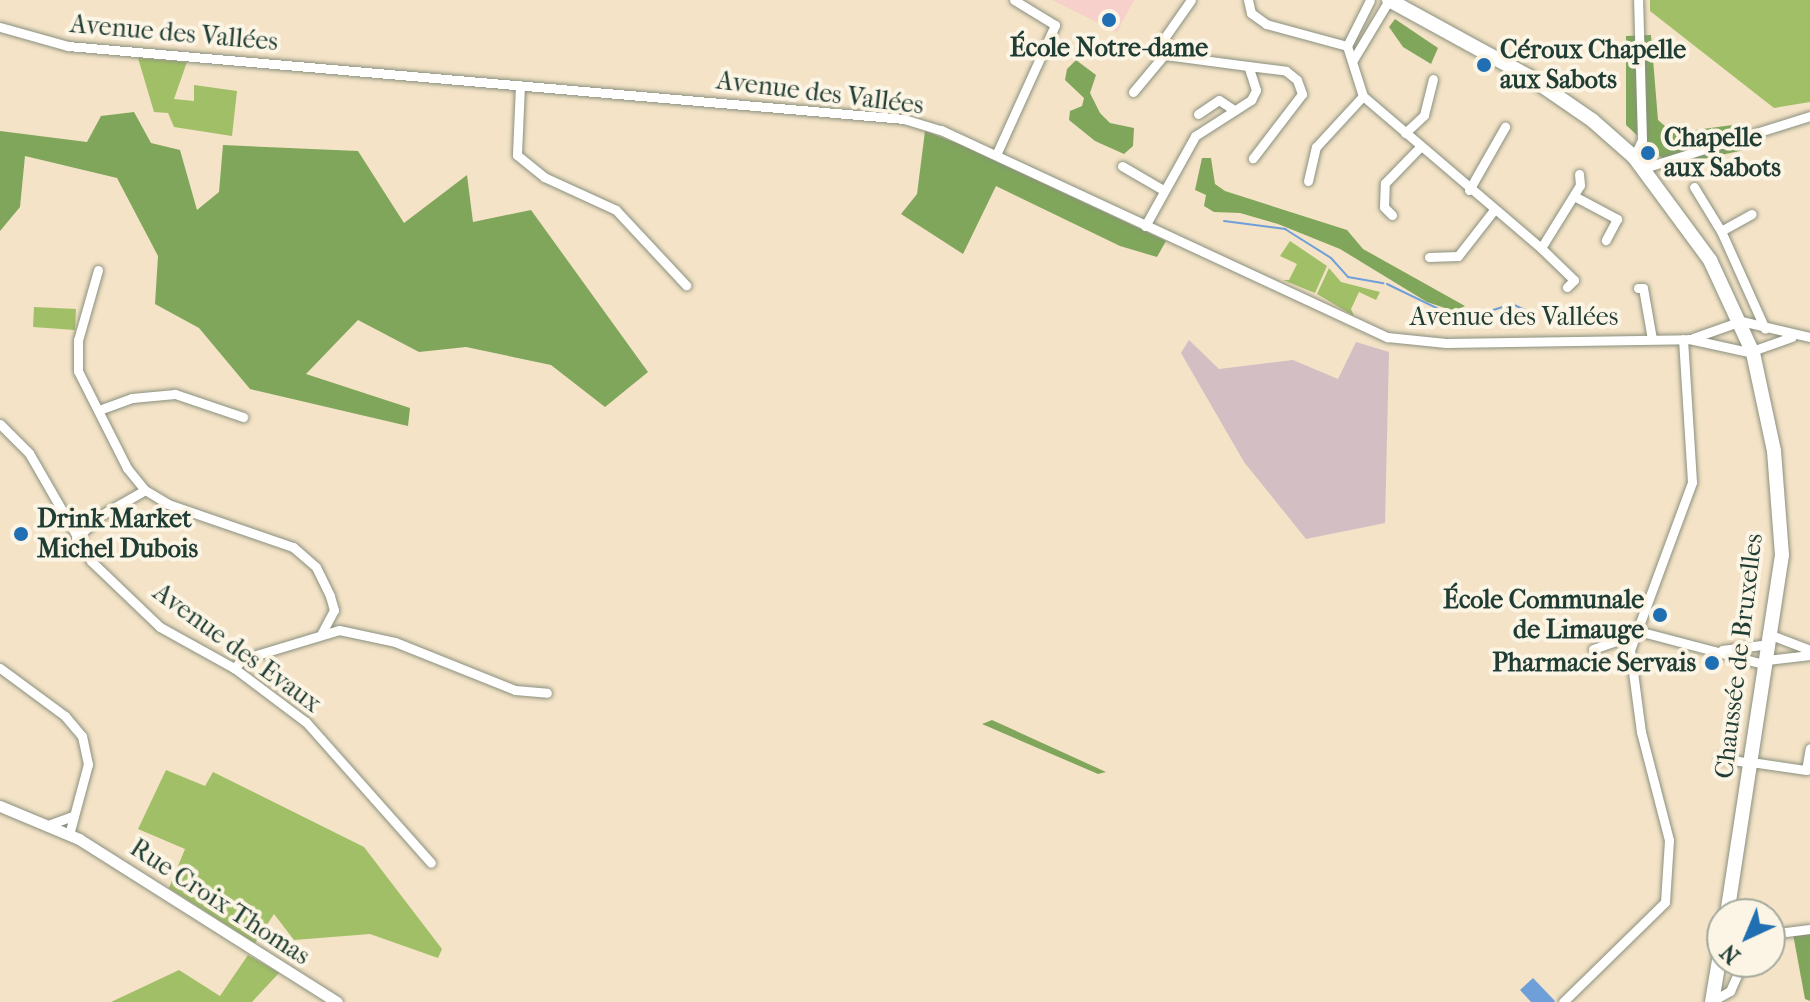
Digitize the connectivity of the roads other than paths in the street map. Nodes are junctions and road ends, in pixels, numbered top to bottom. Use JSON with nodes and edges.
{"nodes":[{"id":1,"x":1014,"y":0,"type":"edge"},
{"id":2,"x":1191,"y":0,"type":"edge"},
{"id":3,"x":1248,"y":0,"type":"edge"},
{"id":4,"x":1370,"y":0,"type":"edge"},
{"id":5,"x":1389,"y":0,"type":"edge"},
{"id":6,"x":1638,"y":0,"type":"edge"},
{"id":7,"x":0,"y":27,"type":"edge"},
{"id":8,"x":1347,"y":46,"type":"junction"},
{"id":9,"x":1164,"y":55,"type":"junction"},
{"id":10,"x":1353,"y":60,"type":"junction"},
{"id":11,"x":1248,"y":66,"type":"junction"},
{"id":12,"x":1433,"y":79,"type":"dead end"},
{"id":13,"x":520,"y":85,"type":"junction"},
{"id":14,"x":1133,"y":92,"type":"dead end"},
{"id":15,"x":1363,"y":96,"type":"junction"},
{"id":16,"x":1234,"y":110,"type":"junction"},
{"id":17,"x":1198,"y":114,"type":"dead end"},
{"id":18,"x":1810,"y":116,"type":"edge"},
{"id":19,"x":1505,"y":127,"type":"dead end"},
{"id":20,"x":1405,"y":133,"type":"junction"},
{"id":21,"x":1420,"y":147,"type":"junction"},
{"id":22,"x":996,"y":155,"type":"junction"},
{"id":23,"x":1253,"y":158,"type":"dead end"},
{"id":24,"x":1639,"y":163,"type":"junction"},
{"id":25,"x":1122,"y":166,"type":"dead end"},
{"id":26,"x":1579,"y":174,"type":"dead end"},
{"id":27,"x":1308,"y":181,"type":"dead end"},
{"id":28,"x":1694,"y":187,"type":"dead end"},
{"id":29,"x":1163,"y":190,"type":"junction"},
{"id":30,"x":1469,"y":190,"type":"junction"},
{"id":31,"x":1574,"y":196,"type":"junction"},
{"id":32,"x":1494,"y":210,"type":"junction"},
{"id":33,"x":1752,"y":214,"type":"dead end"},
{"id":34,"x":1392,"y":215,"type":"dead end"},
{"id":35,"x":1145,"y":226,"type":"junction"},
{"id":36,"x":1721,"y":231,"type":"junction"},
{"id":37,"x":1606,"y":240,"type":"dead end"},
{"id":38,"x":1541,"y":248,"type":"junction"},
{"id":39,"x":1429,"y":257,"type":"dead end"},
{"id":40,"x":98,"y":270,"type":"dead end"},
{"id":41,"x":686,"y":285,"type":"dead end"},
{"id":42,"x":1567,"y":287,"type":"dead end"},
{"id":43,"x":1638,"y":288,"type":"dead end"},
{"id":44,"x":1741,"y":321,"type":"junction"},
{"id":45,"x":1765,"y":329,"type":"junction"},
{"id":46,"x":1792,"y":337,"type":"junction"},
{"id":47,"x":1810,"y":337,"type":"edge"},
{"id":48,"x":1652,"y":339,"type":"junction"},
{"id":49,"x":1686,"y":339,"type":"junction"},
{"id":50,"x":1753,"y":352,"type":"junction"},
{"id":51,"x":99,"y":410,"type":"junction"},
{"id":52,"x":243,"y":417,"type":"dead end"},
{"id":53,"x":0,"y":424,"type":"edge"},
{"id":54,"x":145,"y":490,"type":"junction"},
{"id":55,"x":76,"y":538,"type":"junction"},
{"id":56,"x":321,"y":634,"type":"junction"},
{"id":57,"x":1633,"y":635,"type":"junction"},
{"id":58,"x":1770,"y":640,"type":"junction"},
{"id":59,"x":1593,"y":649,"type":"dead end"},
{"id":60,"x":1716,"y":650,"type":"junction"},
{"id":61,"x":1810,"y":652,"type":"edge"},
{"id":62,"x":1767,"y":663,"type":"junction"},
{"id":63,"x":0,"y":668,"type":"edge"},
{"id":64,"x":234,"y":668,"type":"junction"},
{"id":65,"x":547,"y":693,"type":"dead end"},
{"id":66,"x":1810,"y":748,"type":"edge"},
{"id":67,"x":1720,"y":758,"type":"dead end"},
{"id":68,"x":1751,"y":762,"type":"junction"},
{"id":69,"x":0,"y":806,"type":"edge"},
{"id":70,"x":73,"y":816,"type":"junction"},
{"id":71,"x":48,"y":825,"type":"junction"},
{"id":72,"x":70,"y":835,"type":"junction"},
{"id":73,"x":431,"y":863,"type":"dead end"},
{"id":74,"x":1730,"y":898,"type":"edge"},
{"id":75,"x":1810,"y":929,"type":"edge"},
{"id":76,"x":1786,"y":932,"type":"edge"},
{"id":77,"x":1716,"y":978,"type":"edge"},
{"id":78,"x":1736,"y":978,"type":"edge"},
{"id":79,"x":1712,"y":1001,"type":"edge"},
{"id":80,"x":337,"y":1002,"type":"edge"},
{"id":81,"x":1563,"y":1002,"type":"edge"}],
"edges":[{"from":1,"to":22,"type":"street"},
{"from":2,"to":9,"type":"street"},
{"from":3,"to":8,"type":"street"},
{"from":4,"to":8,"type":"street"},
{"from":5,"to":10,"type":"street"},
{"from":5,"to":24,"type":"main road","name":"Chaussée de Bruxelles"},
{"from":6,"to":24,"type":"street"},
{"from":7,"to":13,"type":"street","name":"Avenue des Vallées"},
{"from":8,"to":10,"type":"street"},
{"from":9,"to":11,"type":"street"},
{"from":9,"to":14,"type":"street"},
{"from":10,"to":15,"type":"street"},
{"from":11,"to":16,"type":"street"},
{"from":11,"to":23,"type":"street"},
{"from":12,"to":20,"type":"street"},
{"from":13,"to":22,"type":"street","name":"Avenue des Vallées"},
{"from":13,"to":41,"type":"street"},
{"from":15,"to":20,"type":"street"},
{"from":15,"to":27,"type":"street"},
{"from":16,"to":17,"type":"street"},
{"from":16,"to":29,"type":"street"},
{"from":18,"to":24,"type":"street"},
{"from":19,"to":30,"type":"street"},
{"from":20,"to":21,"type":"street"},
{"from":21,"to":30,"type":"street"},
{"from":21,"to":34,"type":"street"},
{"from":22,"to":35,"type":"street","name":"Avenue des Vallées"},
{"from":24,"to":44,"type":"main road","name":"Chaussée de Bruxelles"},
{"from":25,"to":29,"type":"street"},
{"from":26,"to":31,"type":"street"},
{"from":28,"to":36,"type":"street"},
{"from":29,"to":35,"type":"street"},
{"from":30,"to":32,"type":"street"},
{"from":31,"to":37,"type":"street"},
{"from":31,"to":38,"type":"street"},
{"from":32,"to":38,"type":"street"},
{"from":32,"to":39,"type":"street"},
{"from":33,"to":36,"type":"street"},
{"from":35,"to":48,"type":"street","name":"Avenue des Vallées"},
{"from":36,"to":45,"type":"street"},
{"from":38,"to":42,"type":"street"},
{"from":40,"to":51,"type":"street"},
{"from":43,"to":48,"type":"street"},
{"from":44,"to":45,"type":"street"},
{"from":44,"to":49,"type":"street","name":"Avenue des Vallées"},
{"from":44,"to":50,"type":"main road","name":"Chaussée de Bruxelles"},
{"from":45,"to":46,"type":"street"},
{"from":46,"to":47,"type":"street"},
{"from":46,"to":50,"type":"street"},
{"from":48,"to":49,"type":"street","name":"Avenue des Vallées"},
{"from":49,"to":50,"type":"street","name":"Avenue des Vallées"},
{"from":49,"to":57,"type":"street"},
{"from":50,"to":58,"type":"main road","name":"Chaussée de Bruxelles"},
{"from":51,"to":52,"type":"street"},
{"from":51,"to":54,"type":"street"},
{"from":53,"to":55,"type":"street","name":"Avenue des Evaux"},
{"from":54,"to":55,"type":"street"},
{"from":54,"to":56,"type":"street"},
{"from":55,"to":64,"type":"street","name":"Avenue des Evaux"},
{"from":56,"to":64,"type":"street"},
{"from":56,"to":65,"type":"street"},
{"from":57,"to":59,"type":"street"},
{"from":57,"to":60,"type":"street"},
{"from":57,"to":81,"type":"street"},
{"from":58,"to":60,"type":"street"},
{"from":58,"to":61,"type":"street"},
{"from":58,"to":62,"type":"main road","name":"Chaussée de Bruxelles"},
{"from":60,"to":62,"type":"street"},
{"from":61,"to":62,"type":"street"},
{"from":62,"to":68,"type":"main road","name":"Chaussée de Bruxelles"},
{"from":63,"to":70,"type":"street"},
{"from":64,"to":73,"type":"street","name":"Avenue des Evaux"},
{"from":66,"to":68,"type":"street"},
{"from":67,"to":68,"type":"street"},
{"from":68,"to":74,"type":"main road","name":"Chaussée de Bruxelles"},
{"from":69,"to":71,"type":"street","name":"Rue Croix Thomas"},
{"from":70,"to":71,"type":"street"},
{"from":70,"to":72,"type":"street"},
{"from":70,"to":72,"type":"street"},
{"from":71,"to":72,"type":"street","name":"Rue Croix Thomas"},
{"from":72,"to":80,"type":"street","name":"Rue Croix Thomas"},
{"from":75,"to":76,"type":"street"},
{"from":77,"to":79,"type":"main road"},
{"from":78,"to":79,"type":"street"}]}
